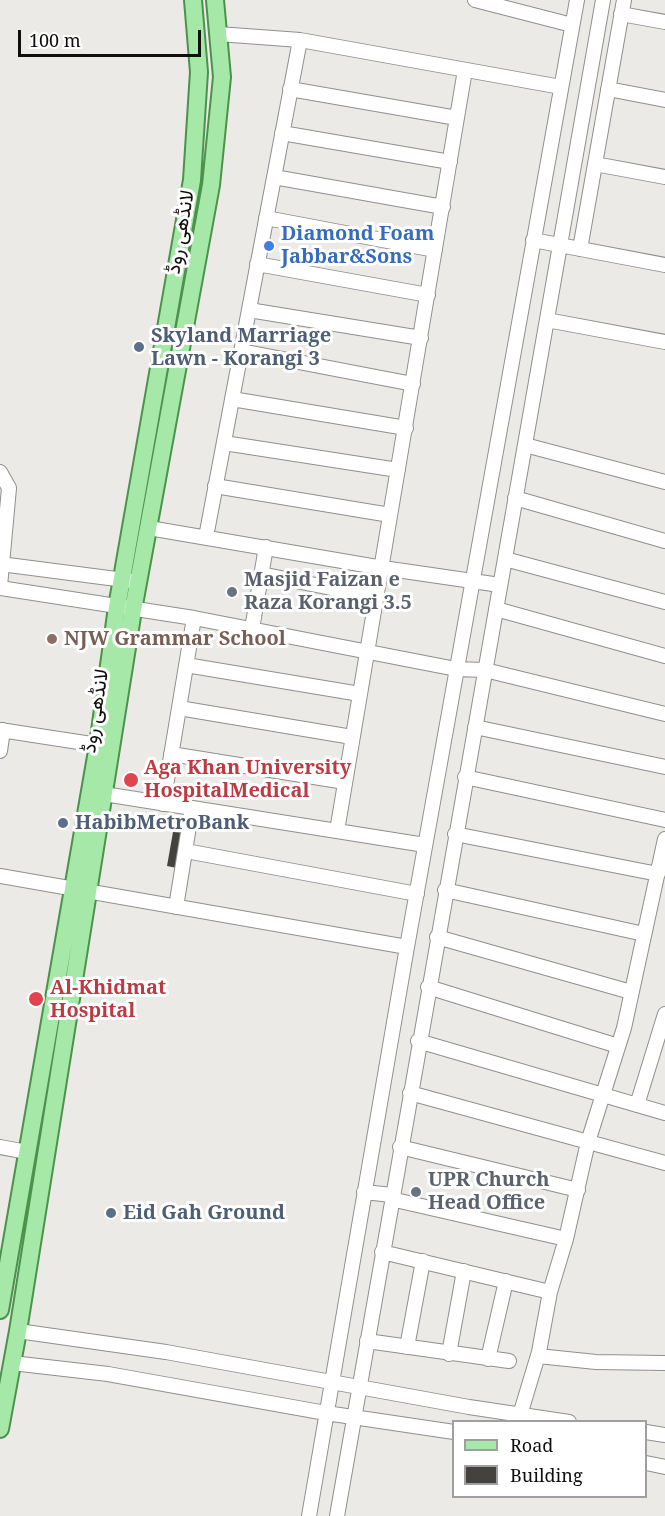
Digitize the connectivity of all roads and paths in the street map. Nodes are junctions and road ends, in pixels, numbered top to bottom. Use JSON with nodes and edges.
{"nodes":[{"id":1,"x":193,"y":0,"type":"edge"},
{"id":2,"x":215,"y":0,"type":"edge"},
{"id":3,"x":475,"y":0,"type":"edge"},
{"id":4,"x":577,"y":0,"type":"edge"},
{"id":5,"x":603,"y":0,"type":"edge"},
{"id":6,"x":623,"y":7,"type":"edge"},
{"id":7,"x":665,"y":22,"type":"edge"},
{"id":8,"x":572,"y":26,"type":"junction"},
{"id":9,"x":218,"y":34,"type":"junction"},
{"id":10,"x":300,"y":40,"type":"junction"},
{"id":11,"x":465,"y":70,"type":"junction"},
{"id":12,"x":561,"y":87,"type":"junction"},
{"id":13,"x":290,"y":89,"type":"junction"},
{"id":14,"x":608,"y":89,"type":"junction"},
{"id":15,"x":665,"y":100,"type":"edge"},
{"id":16,"x":457,"y":118,"type":"junction"},
{"id":17,"x":282,"y":133,"type":"junction"},
{"id":18,"x":450,"y":162,"type":"junction"},
{"id":19,"x":595,"y":164,"type":"junction"},
{"id":20,"x":274,"y":177,"type":"junction"},
{"id":21,"x":665,"y":177,"type":"edge"},
{"id":22,"x":443,"y":207,"type":"junction"},
{"id":23,"x":266,"y":218,"type":"junction"},
{"id":24,"x":533,"y":240,"type":"junction"},
{"id":25,"x":561,"y":246,"type":"junction"},
{"id":26,"x":580,"y":249,"type":"junction"},
{"id":27,"x":435,"y":250,"type":"junction"},
{"id":28,"x":257,"y":264,"type":"junction"},
{"id":29,"x":665,"y":265,"type":"edge"},
{"id":30,"x":428,"y":295,"type":"junction"},
{"id":31,"x":249,"y":310,"type":"junction"},
{"id":32,"x":547,"y":320,"type":"junction"},
{"id":33,"x":421,"y":338,"type":"junction"},
{"id":34,"x":665,"y":342,"type":"edge"},
{"id":35,"x":241,"y":351,"type":"junction"},
{"id":36,"x":413,"y":384,"type":"junction"},
{"id":37,"x":232,"y":399,"type":"junction"},
{"id":38,"x":406,"y":428,"type":"junction"},
{"id":39,"x":224,"y":443,"type":"junction"},
{"id":40,"x":525,"y":445,"type":"junction"},
{"id":41,"x":398,"y":470,"type":"junction"},
{"id":42,"x":0,"y":472,"type":"edge"},
{"id":43,"x":665,"y":482,"type":"edge"},
{"id":44,"x":215,"y":486,"type":"junction"},
{"id":45,"x":515,"y":498,"type":"junction"},
{"id":46,"x":390,"y":515,"type":"junction"},
{"id":47,"x":149,"y":528,"type":"junction"},
{"id":48,"x":206,"y":537,"type":"junction"},
{"id":49,"x":665,"y":541,"type":"edge"},
{"id":50,"x":266,"y":547,"type":"junction"},
{"id":51,"x":505,"y":559,"type":"junction"},
{"id":52,"x":1,"y":564,"type":"edge"},
{"id":53,"x":383,"y":568,"type":"junction"},
{"id":54,"x":261,"y":574,"type":"junction"},
{"id":55,"x":130,"y":581,"type":"junction"},
{"id":56,"x":471,"y":581,"type":"junction"},
{"id":57,"x":500,"y":585,"type":"junction"},
{"id":58,"x":0,"y":587,"type":"edge"},
{"id":59,"x":376,"y":597,"type":"junction"},
{"id":60,"x":665,"y":602,"type":"edge"},
{"id":61,"x":125,"y":608,"type":"junction"},
{"id":62,"x":496,"y":609,"type":"junction"},
{"id":63,"x":194,"y":618,"type":"junction"},
{"id":64,"x":252,"y":629,"type":"junction"},
{"id":65,"x":366,"y":651,"type":"junction"},
{"id":66,"x":665,"y":656,"type":"edge"},
{"id":67,"x":186,"y":665,"type":"junction"},
{"id":68,"x":456,"y":669,"type":"junction"},
{"id":69,"x":485,"y":670,"type":"junction"},
{"id":70,"x":360,"y":694,"type":"junction"},
{"id":71,"x":179,"y":708,"type":"junction"},
{"id":72,"x":665,"y":714,"type":"edge"},
{"id":73,"x":475,"y":727,"type":"junction"},
{"id":74,"x":2,"y":730,"type":"edge"},
{"id":75,"x":352,"y":737,"type":"junction"},
{"id":76,"x":98,"y":745,"type":"junction"},
{"id":77,"x":0,"y":751,"type":"edge"},
{"id":78,"x":171,"y":754,"type":"junction"},
{"id":79,"x":665,"y":767,"type":"edge"},
{"id":80,"x":465,"y":777,"type":"junction"},
{"id":81,"x":345,"y":782,"type":"junction"},
{"id":82,"x":104,"y":794,"type":"junction"},
{"id":83,"x":163,"y":804,"type":"junction"},
{"id":84,"x":192,"y":808,"type":"junction"},
{"id":85,"x":665,"y":820,"type":"edge"},
{"id":86,"x":337,"y":831,"type":"junction"},
{"id":87,"x":455,"y":834,"type":"junction"},
{"id":88,"x":665,"y":839,"type":"edge"},
{"id":89,"x":425,"y":845,"type":"junction"},
{"id":90,"x":186,"y":851,"type":"junction"},
{"id":91,"x":658,"y":874,"type":"junction"},
{"id":92,"x":0,"y":876,"type":"edge"},
{"id":93,"x":419,"y":879,"type":"junction"},
{"id":94,"x":446,"y":887,"type":"junction"},
{"id":95,"x":80,"y":890,"type":"junction"},
{"id":96,"x":417,"y":894,"type":"junction"},
{"id":97,"x":176,"y":907,"type":"junction"},
{"id":98,"x":644,"y":933,"type":"junction"},
{"id":99,"x":437,"y":937,"type":"junction"},
{"id":100,"x":407,"y":946,"type":"junction"},
{"id":101,"x":428,"y":987,"type":"junction"},
{"id":102,"x":631,"y":992,"type":"junction"},
{"id":103,"x":665,"y":1014,"type":"edge"},
{"id":104,"x":418,"y":1041,"type":"junction"},
{"id":105,"x":618,"y":1046,"type":"junction"},
{"id":106,"x":410,"y":1093,"type":"junction"},
{"id":107,"x":602,"y":1095,"type":"junction"},
{"id":108,"x":637,"y":1105,"type":"junction"},
{"id":109,"x":665,"y":1113,"type":"edge"},
{"id":110,"x":588,"y":1142,"type":"junction"},
{"id":111,"x":0,"y":1147,"type":"edge"},
{"id":112,"x":400,"y":1147,"type":"junction"},
{"id":113,"x":27,"y":1152,"type":"junction"},
{"id":114,"x":665,"y":1163,"type":"edge"},
{"id":115,"x":578,"y":1190,"type":"junction"},
{"id":116,"x":364,"y":1192,"type":"junction"},
{"id":117,"x":392,"y":1197,"type":"junction"},
{"id":118,"x":567,"y":1239,"type":"junction"},
{"id":119,"x":382,"y":1252,"type":"junction"},
{"id":120,"x":423,"y":1261,"type":"junction"},
{"id":121,"x":464,"y":1271,"type":"junction"},
{"id":122,"x":506,"y":1281,"type":"junction"},
{"id":123,"x":550,"y":1292,"type":"junction"},
{"id":124,"x":0,"y":1310,"type":"edge"},
{"id":125,"x":18,"y":1331,"type":"junction"},
{"id":126,"x":367,"y":1341,"type":"junction"},
{"id":127,"x":407,"y":1347,"type":"junction"},
{"id":128,"x":448,"y":1353,"type":"junction"},
{"id":129,"x":538,"y":1356,"type":"junction"},
{"id":130,"x":488,"y":1359,"type":"junction"},
{"id":131,"x":508,"y":1361,"type":"dead end"},
{"id":132,"x":12,"y":1363,"type":"junction"},
{"id":133,"x":665,"y":1363,"type":"edge"},
{"id":134,"x":331,"y":1382,"type":"junction"},
{"id":135,"x":359,"y":1386,"type":"junction"},
{"id":136,"x":326,"y":1413,"type":"junction"},
{"id":137,"x":520,"y":1415,"type":"junction"},
{"id":138,"x":354,"y":1417,"type":"junction"},
{"id":139,"x":555,"y":1420,"type":"edge"},
{"id":140,"x":0,"y":1429,"type":"edge"},
{"id":141,"x":452,"y":1432,"type":"edge"},
{"id":142,"x":647,"y":1432,"type":"edge"},
{"id":143,"x":665,"y":1433,"type":"edge"},
{"id":144,"x":647,"y":1463,"type":"edge"},
{"id":145,"x":665,"y":1467,"type":"edge"},
{"id":146,"x":309,"y":1516,"type":"edge"},
{"id":147,"x":337,"y":1516,"type":"edge"}],
"edges":[{"from":1,"to":55,"type":"main road","name":"لانڈھی روڈ"},
{"from":2,"to":9,"type":"main road","name":"لانڈھی روڈ"},
{"from":3,"to":8,"type":"street"},
{"from":4,"to":8,"type":"street"},
{"from":5,"to":25,"type":"street"},
{"from":6,"to":7,"type":"street"},
{"from":6,"to":14,"type":"street"},
{"from":8,"to":12,"type":"street"},
{"from":9,"to":10,"type":"street"},
{"from":9,"to":47,"type":"main road","name":"لانڈھی روڈ"},
{"from":10,"to":11,"type":"street"},
{"from":10,"to":13,"type":"street"},
{"from":11,"to":12,"type":"street"},
{"from":11,"to":16,"type":"street"},
{"from":12,"to":24,"type":"street"},
{"from":13,"to":16,"type":"street"},
{"from":13,"to":17,"type":"street"},
{"from":14,"to":15,"type":"street"},
{"from":14,"to":19,"type":"street"},
{"from":16,"to":18,"type":"street"},
{"from":17,"to":18,"type":"street"},
{"from":17,"to":20,"type":"street"},
{"from":18,"to":22,"type":"street"},
{"from":19,"to":21,"type":"street"},
{"from":19,"to":26,"type":"street"},
{"from":20,"to":22,"type":"street"},
{"from":20,"to":23,"type":"street"},
{"from":22,"to":27,"type":"street"},
{"from":23,"to":27,"type":"street"},
{"from":23,"to":28,"type":"street"},
{"from":24,"to":25,"type":"street"},
{"from":24,"to":56,"type":"street"},
{"from":25,"to":26,"type":"street"},
{"from":25,"to":32,"type":"street"},
{"from":26,"to":29,"type":"street"},
{"from":27,"to":30,"type":"street"},
{"from":28,"to":30,"type":"street"},
{"from":28,"to":31,"type":"street"},
{"from":30,"to":33,"type":"street"},
{"from":31,"to":33,"type":"street"},
{"from":31,"to":35,"type":"street"},
{"from":32,"to":34,"type":"street"},
{"from":32,"to":40,"type":"street"},
{"from":33,"to":36,"type":"street"},
{"from":35,"to":36,"type":"street"},
{"from":35,"to":37,"type":"street"},
{"from":36,"to":38,"type":"street"},
{"from":37,"to":38,"type":"street"},
{"from":37,"to":39,"type":"street"},
{"from":38,"to":41,"type":"street"},
{"from":39,"to":41,"type":"street"},
{"from":39,"to":44,"type":"street"},
{"from":40,"to":43,"type":"street"},
{"from":40,"to":45,"type":"street"},
{"from":41,"to":46,"type":"street"},
{"from":42,"to":52,"type":"street"},
{"from":44,"to":46,"type":"street"},
{"from":44,"to":48,"type":"street"},
{"from":45,"to":49,"type":"street"},
{"from":45,"to":51,"type":"street"},
{"from":46,"to":53,"type":"street"},
{"from":47,"to":48,"type":"street"},
{"from":47,"to":55,"type":"main road","name":"لانڈھی روڈ"},
{"from":48,"to":50,"type":"street"},
{"from":50,"to":53,"type":"street"},
{"from":50,"to":54,"type":"street"},
{"from":51,"to":57,"type":"street"},
{"from":51,"to":60,"type":"street"},
{"from":52,"to":55,"type":"street"},
{"from":52,"to":58,"type":"street"},
{"from":53,"to":56,"type":"street"},
{"from":53,"to":59,"type":"street"},
{"from":54,"to":59,"type":"street"},
{"from":54,"to":64,"type":"street"},
{"from":55,"to":61,"type":"main road","name":"لانڈھی روڈ"},
{"from":56,"to":57,"type":"street"},
{"from":56,"to":68,"type":"street"},
{"from":57,"to":62,"type":"street"},
{"from":58,"to":61,"type":"street"},
{"from":59,"to":65,"type":"street"},
{"from":61,"to":63,"type":"street"},
{"from":61,"to":76,"type":"main road","name":"لانڈھی روڈ"},
{"from":61,"to":82,"type":"main road","name":"لانڈھی روڈ"},
{"from":62,"to":66,"type":"street"},
{"from":62,"to":69,"type":"street"},
{"from":63,"to":64,"type":"street"},
{"from":63,"to":67,"type":"street"},
{"from":64,"to":65,"type":"street"},
{"from":65,"to":68,"type":"street"},
{"from":65,"to":70,"type":"street"},
{"from":67,"to":70,"type":"street"},
{"from":67,"to":71,"type":"street"},
{"from":68,"to":69,"type":"street"},
{"from":68,"to":89,"type":"street"},
{"from":69,"to":72,"type":"street"},
{"from":69,"to":73,"type":"street"},
{"from":70,"to":75,"type":"street"},
{"from":71,"to":75,"type":"street"},
{"from":71,"to":78,"type":"street"},
{"from":73,"to":79,"type":"street"},
{"from":73,"to":80,"type":"street"},
{"from":74,"to":76,"type":"street"},
{"from":74,"to":77,"type":"street"},
{"from":75,"to":81,"type":"street"},
{"from":76,"to":95,"type":"main road","name":"لانڈھی روڈ"},
{"from":78,"to":81,"type":"street"},
{"from":78,"to":83,"type":"street"},
{"from":80,"to":85,"type":"street"},
{"from":80,"to":87,"type":"street"},
{"from":81,"to":86,"type":"street"},
{"from":82,"to":83,"type":"street"},
{"from":82,"to":95,"type":"main road","name":"لانڈھی روڈ"},
{"from":83,"to":84,"type":"street"},
{"from":84,"to":86,"type":"street"},
{"from":84,"to":90,"type":"street"},
{"from":86,"to":89,"type":"street"},
{"from":87,"to":91,"type":"street"},
{"from":87,"to":94,"type":"street"},
{"from":88,"to":91,"type":"street"},
{"from":89,"to":93,"type":"street"},
{"from":90,"to":96,"type":"street"},
{"from":90,"to":97,"type":"street"},
{"from":91,"to":98,"type":"street"},
{"from":92,"to":95,"type":"street"},
{"from":93,"to":94,"type":"street"},
{"from":93,"to":96,"type":"street"},
{"from":94,"to":98,"type":"street"},
{"from":94,"to":99,"type":"street"},
{"from":95,"to":97,"type":"street"},
{"from":95,"to":113,"type":"main road","name":"لانڈھی روڈ"},
{"from":95,"to":125,"type":"main road","name":"لانڈھی روڈ"},
{"from":96,"to":100,"type":"street"},
{"from":97,"to":100,"type":"street"},
{"from":98,"to":102,"type":"street"},
{"from":99,"to":101,"type":"street"},
{"from":99,"to":102,"type":"street"},
{"from":100,"to":116,"type":"street"},
{"from":101,"to":104,"type":"street"},
{"from":101,"to":105,"type":"street"},
{"from":102,"to":105,"type":"street"},
{"from":103,"to":108,"type":"street"},
{"from":104,"to":106,"type":"street"},
{"from":104,"to":107,"type":"street"},
{"from":105,"to":107,"type":"street"},
{"from":106,"to":110,"type":"street"},
{"from":106,"to":112,"type":"street"},
{"from":107,"to":108,"type":"street"},
{"from":107,"to":110,"type":"street"},
{"from":108,"to":109,"type":"street"},
{"from":110,"to":114,"type":"street"},
{"from":110,"to":115,"type":"street"},
{"from":111,"to":113,"type":"street"},
{"from":112,"to":115,"type":"street"},
{"from":112,"to":117,"type":"street"},
{"from":113,"to":124,"type":"main road","name":"لانڈھی روڈ"},
{"from":115,"to":118,"type":"street"},
{"from":116,"to":117,"type":"street"},
{"from":116,"to":134,"type":"street"},
{"from":117,"to":118,"type":"street"},
{"from":117,"to":119,"type":"street"},
{"from":118,"to":123,"type":"street"},
{"from":119,"to":120,"type":"street"},
{"from":119,"to":126,"type":"street"},
{"from":120,"to":121,"type":"street"},
{"from":120,"to":127,"type":"street"},
{"from":121,"to":122,"type":"street"},
{"from":121,"to":128,"type":"street"},
{"from":122,"to":123,"type":"street"},
{"from":122,"to":130,"type":"street"},
{"from":123,"to":129,"type":"street"},
{"from":125,"to":132,"type":"main road","name":"لانڈھی روڈ"},
{"from":125,"to":134,"type":"street"},
{"from":126,"to":127,"type":"street"},
{"from":126,"to":135,"type":"street"},
{"from":127,"to":128,"type":"street"},
{"from":128,"to":130,"type":"street"},
{"from":129,"to":133,"type":"street"},
{"from":129,"to":137,"type":"street"},
{"from":130,"to":131,"type":"street"},
{"from":132,"to":136,"type":"street"},
{"from":132,"to":140,"type":"main road","name":"لانڈھی روڈ"},
{"from":134,"to":135,"type":"street"},
{"from":134,"to":136,"type":"street"},
{"from":135,"to":137,"type":"street"},
{"from":135,"to":138,"type":"street"},
{"from":136,"to":138,"type":"street"},
{"from":136,"to":146,"type":"street"},
{"from":137,"to":139,"type":"street"},
{"from":138,"to":141,"type":"street"},
{"from":138,"to":147,"type":"street"},
{"from":142,"to":143,"type":"street"},
{"from":144,"to":145,"type":"street"}]}
